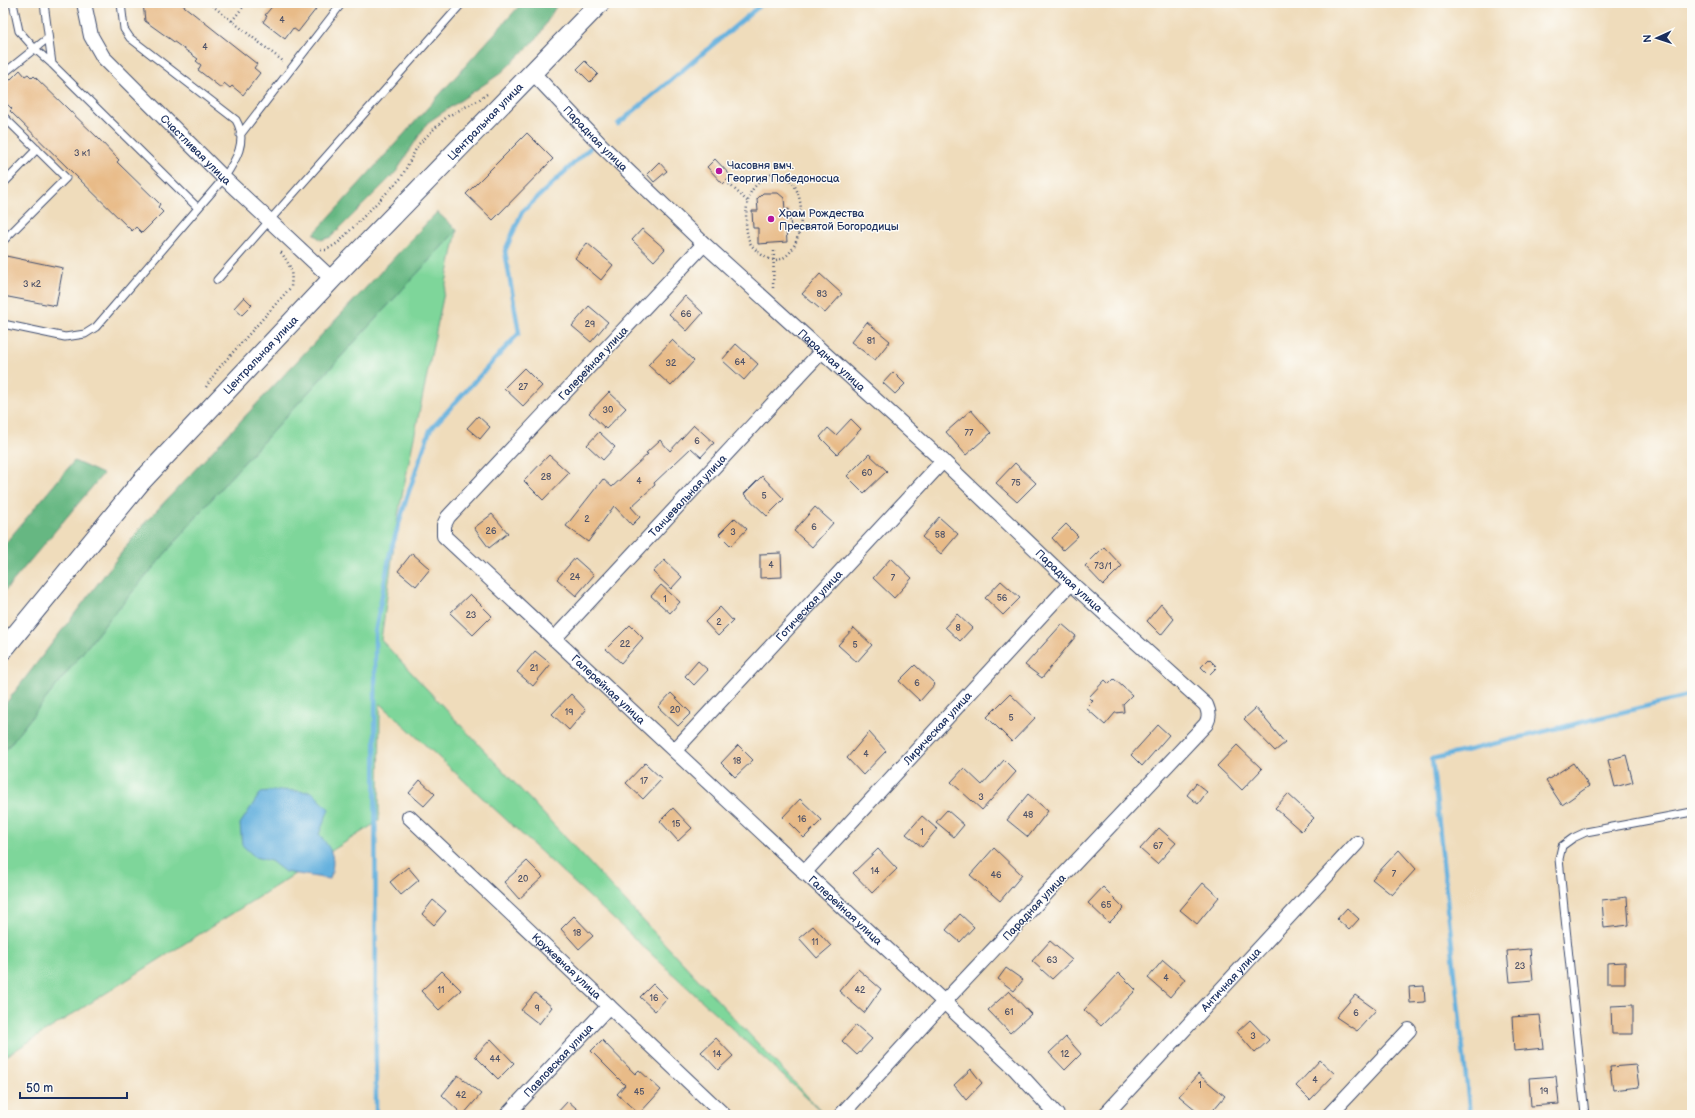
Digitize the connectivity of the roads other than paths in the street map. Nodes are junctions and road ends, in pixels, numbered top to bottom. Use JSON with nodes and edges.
{"nodes":[{"id":1,"x":13,"y":3,"type":"edge"},
{"id":2,"x":44,"y":3,"type":"edge"},
{"id":3,"x":84,"y":3,"type":"edge"},
{"id":4,"x":121,"y":3,"type":"edge"},
{"id":5,"x":342,"y":3,"type":"edge"},
{"id":6,"x":462,"y":3,"type":"edge"},
{"id":7,"x":600,"y":3,"type":"edge"},
{"id":8,"x":48,"y":38,"type":"junction"},
{"id":9,"x":34,"y":48,"type":"junction"},
{"id":10,"x":52,"y":64,"type":"junction"},
{"id":11,"x":532,"y":72,"type":"junction"},
{"id":12,"x":3,"y":74,"type":"edge"},
{"id":13,"x":3,"y":116,"type":"edge"},
{"id":14,"x":240,"y":135,"type":"junction"},
{"id":15,"x":37,"y":149,"type":"junction"},
{"id":16,"x":224,"y":178,"type":"junction"},
{"id":17,"x":3,"y":184,"type":"edge"},
{"id":18,"x":198,"y":208,"type":"junction"},
{"id":19,"x":270,"y":221,"type":"junction"},
{"id":20,"x":3,"y":241,"type":"edge"},
{"id":21,"x":704,"y":244,"type":"junction"},
{"id":22,"x":332,"y":279,"type":"junction"},
{"id":23,"x":217,"y":280,"type":"dead end"},
{"id":24,"x":3,"y":324,"type":"edge"},
{"id":25,"x":822,"y":352,"type":"junction"},
{"id":26,"x":943,"y":461,"type":"junction"},
{"id":27,"x":1071,"y":583,"type":"junction"},
{"id":28,"x":554,"y":639,"type":"junction"},
{"id":29,"x":3,"y":650,"type":"edge"},
{"id":30,"x":675,"y":750,"type":"junction"},
{"id":31,"x":1692,"y":812,"type":"edge"},
{"id":32,"x":409,"y":817,"type":"dead end"},
{"id":33,"x":1357,"y":843,"type":"dead end"},
{"id":34,"x":804,"y":873,"type":"junction"},
{"id":35,"x":944,"y":1002,"type":"junction"},
{"id":36,"x":609,"y":1006,"type":"junction"},
{"id":37,"x":1409,"y":1030,"type":"dead end"},
{"id":38,"x":507,"y":1115,"type":"edge"},
{"id":39,"x":724,"y":1115,"type":"edge"},
{"id":40,"x":841,"y":1115,"type":"edge"},
{"id":41,"x":1057,"y":1115,"type":"edge"},
{"id":42,"x":1105,"y":1115,"type":"edge"},
{"id":43,"x":1329,"y":1115,"type":"edge"},
{"id":44,"x":1585,"y":1115,"type":"edge"}],
"edges":[{"from":1,"to":9,"type":"lane"},
{"from":2,"to":8,"type":"lane"},
{"from":3,"to":16,"type":"street","name":"Счастливая улица"},
{"from":4,"to":14,"type":"lane"},
{"from":5,"to":14,"type":"lane"},
{"from":6,"to":19,"type":"lane"},
{"from":7,"to":11,"type":"main road","name":"Центральная улица"},
{"from":8,"to":9,"type":"lane"},
{"from":8,"to":10,"type":"lane"},
{"from":9,"to":10,"type":"lane"},
{"from":9,"to":12,"type":"lane"},
{"from":10,"to":18,"type":"lane"},
{"from":11,"to":21,"type":"street","name":"Парадная улица"},
{"from":11,"to":22,"type":"main road","name":"Центральная улица"},
{"from":13,"to":15,"type":"lane"},
{"from":14,"to":16,"type":"lane"},
{"from":15,"to":17,"type":"lane"},
{"from":15,"to":20,"type":"lane"},
{"from":16,"to":18,"type":"lane"},
{"from":16,"to":19,"type":"street","name":"Счастливая улица"},
{"from":18,"to":24,"type":"lane"},
{"from":19,"to":22,"type":"street","name":"Счастливая улица"},
{"from":19,"to":23,"type":"lane"},
{"from":21,"to":25,"type":"street","name":"Парадная улица"},
{"from":21,"to":28,"type":"street","name":"Галерейная улица"},
{"from":22,"to":29,"type":"main road","name":"Центральная улица"},
{"from":25,"to":26,"type":"street","name":"Парадная улица"},
{"from":25,"to":28,"type":"street","name":"Танцевальная улица"},
{"from":26,"to":27,"type":"street","name":"Парадная улица"},
{"from":26,"to":30,"type":"street","name":"Готическая улица"},
{"from":27,"to":34,"type":"street","name":"Лирическая улица"},
{"from":27,"to":35,"type":"street","name":"Парадная улица"},
{"from":28,"to":30,"type":"street","name":"Галерейная улица"},
{"from":30,"to":34,"type":"street","name":"Галерейная улица"},
{"from":31,"to":44,"type":"lane"},
{"from":32,"to":36,"type":"street","name":"Кружевная улица"},
{"from":33,"to":42,"type":"street","name":"Античная улица"},
{"from":34,"to":35,"type":"street","name":"Галерейная улица"},
{"from":35,"to":40,"type":"street","name":"Парадная улица"},
{"from":35,"to":41,"type":"street","name":"Галерейная улица"},
{"from":36,"to":38,"type":"street","name":"Павловская улица"},
{"from":36,"to":39,"type":"street","name":"Кружевная улица"},
{"from":37,"to":43,"type":"street"}]}
